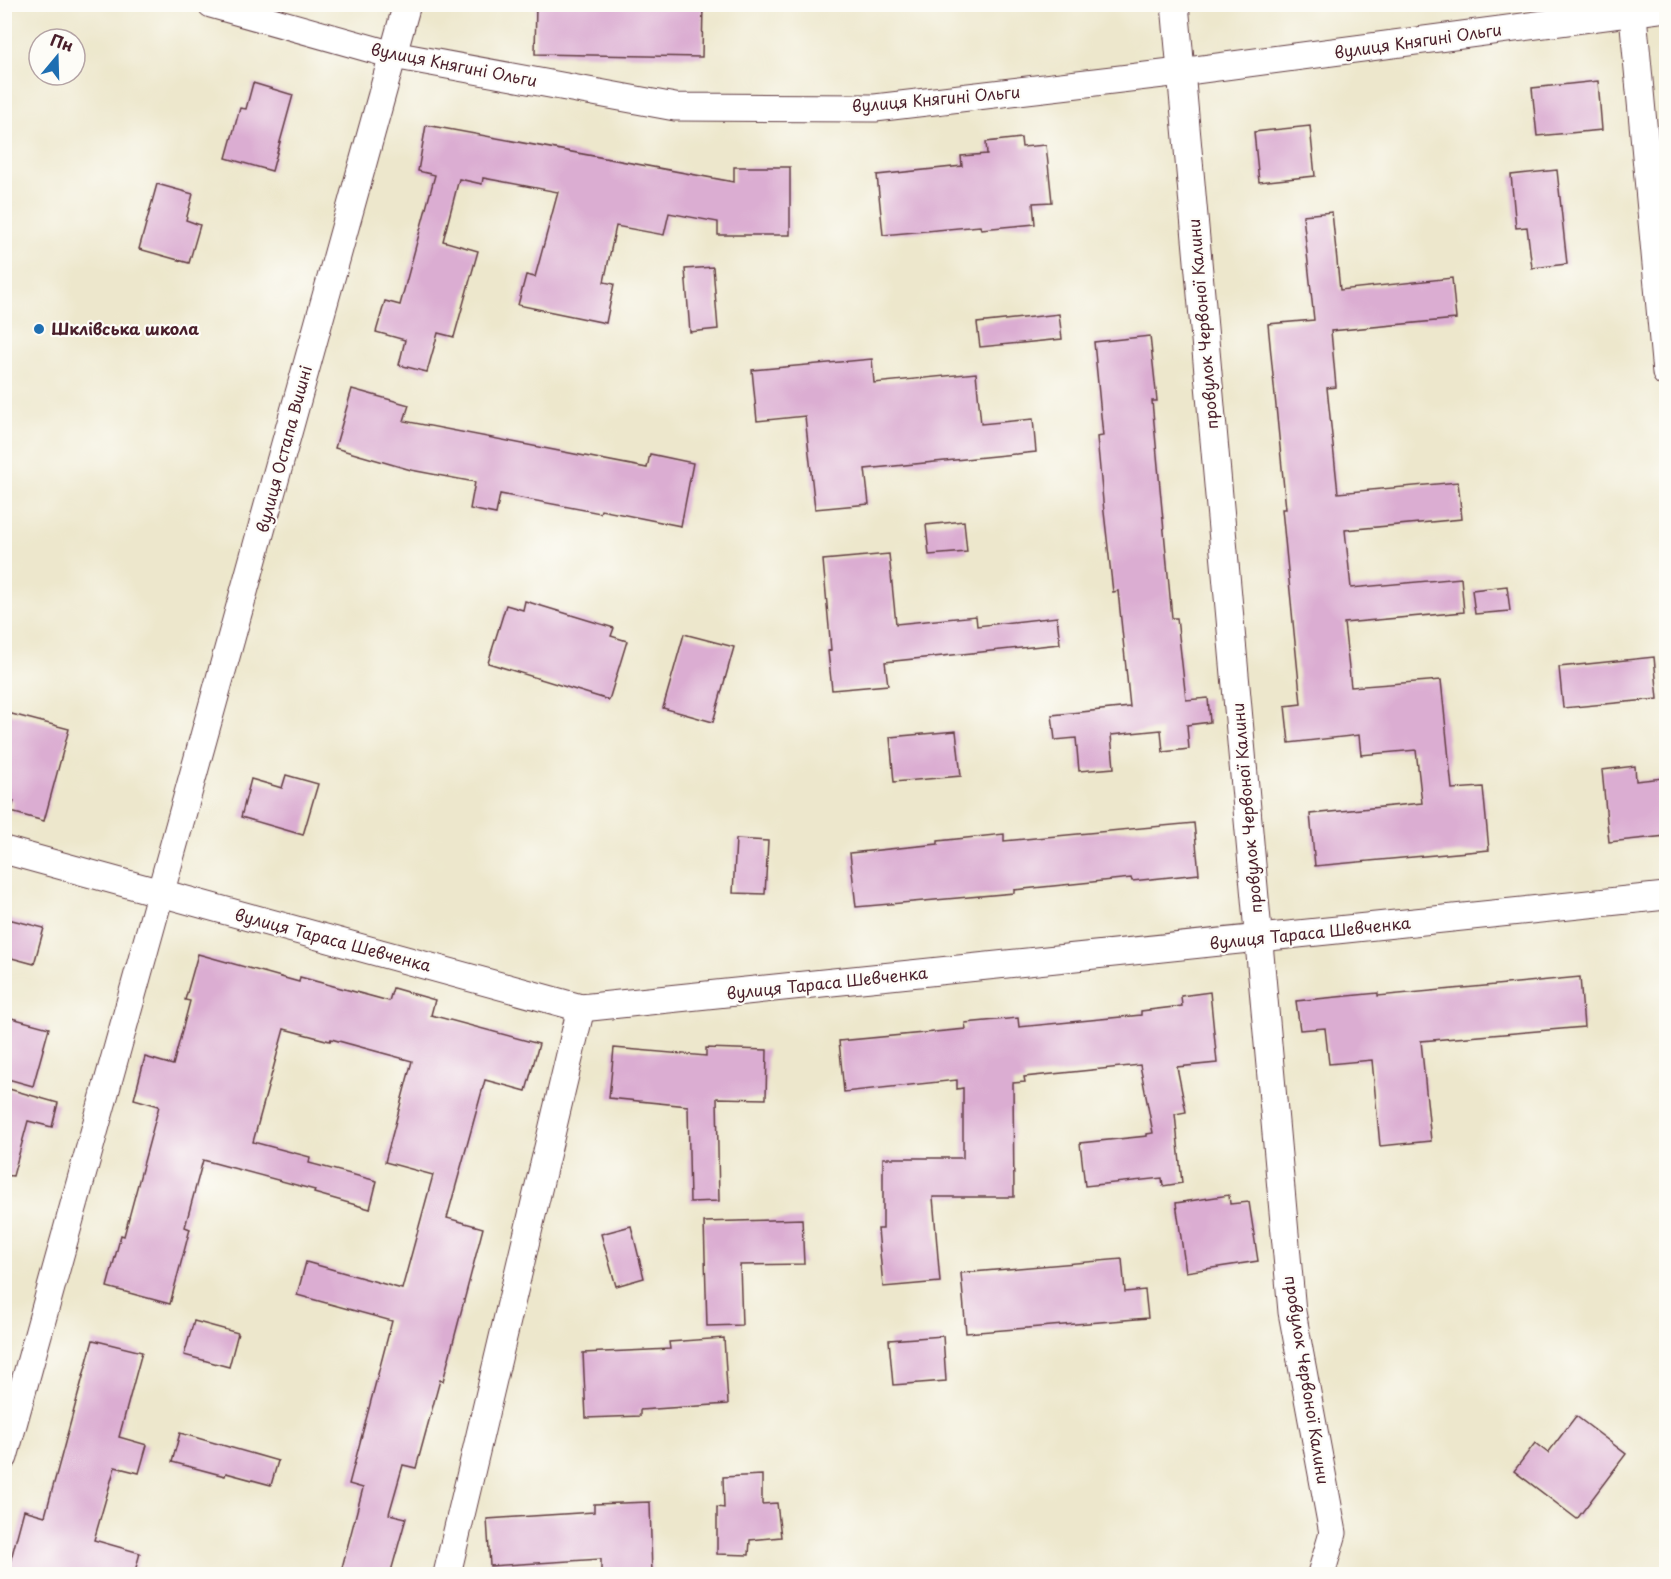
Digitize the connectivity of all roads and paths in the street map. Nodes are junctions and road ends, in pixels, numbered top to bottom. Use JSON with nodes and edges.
{"nodes":[{"id":1,"x":211,"y":4,"type":"edge"},
{"id":2,"x":407,"y":4,"type":"edge"},
{"id":3,"x":1175,"y":4,"type":"edge"},
{"id":4,"x":1632,"y":8,"type":"edge"},
{"id":5,"x":1666,"y":8,"type":"edge"},
{"id":6,"x":393,"y":55,"type":"junction"},
{"id":7,"x":1180,"y":72,"type":"junction"},
{"id":8,"x":1666,"y":373,"type":"edge"},
{"id":9,"x":4,"y":850,"type":"edge"},
{"id":10,"x":161,"y":893,"type":"junction"},
{"id":11,"x":1666,"y":896,"type":"edge"},
{"id":12,"x":1258,"y":938,"type":"junction"},
{"id":13,"x":581,"y":1008,"type":"junction"},
{"id":14,"x":4,"y":1457,"type":"edge"},
{"id":15,"x":447,"y":1575,"type":"edge"},
{"id":16,"x":1321,"y":1575,"type":"edge"}],
"edges":[{"from":1,"to":6,"type":"street","name":"вулиця Княгині Ольги"},
{"from":2,"to":6,"type":"street","name":"вулиця Остапа Вишні"},
{"from":3,"to":7,"type":"street","name":"провулок Червоної Калини"},
{"from":4,"to":5,"type":"street","name":"вулиця Княгині Ольги"},
{"from":4,"to":7,"type":"street","name":"вулиця Княгині Ольги"},
{"from":4,"to":8,"type":"street"},
{"from":6,"to":7,"type":"street","name":"вулиця Княгині Ольги"},
{"from":6,"to":10,"type":"street","name":"вулиця Остапа Вишні"},
{"from":7,"to":12,"type":"street","name":"провулок Червоної Калини"},
{"from":9,"to":10,"type":"street","name":"вулиця Тараса Шевченка"},
{"from":10,"to":13,"type":"street","name":"вулиця Тараса Шевченка"},
{"from":10,"to":14,"type":"street","name":"вулиця Остапа Вишні"},
{"from":11,"to":12,"type":"street","name":"вулиця Тараса Шевченка"},
{"from":12,"to":13,"type":"street","name":"вулиця Тараса Шевченка"},
{"from":12,"to":16,"type":"street","name":"провулок Червоної Калини"},
{"from":13,"to":15,"type":"street"}]}
